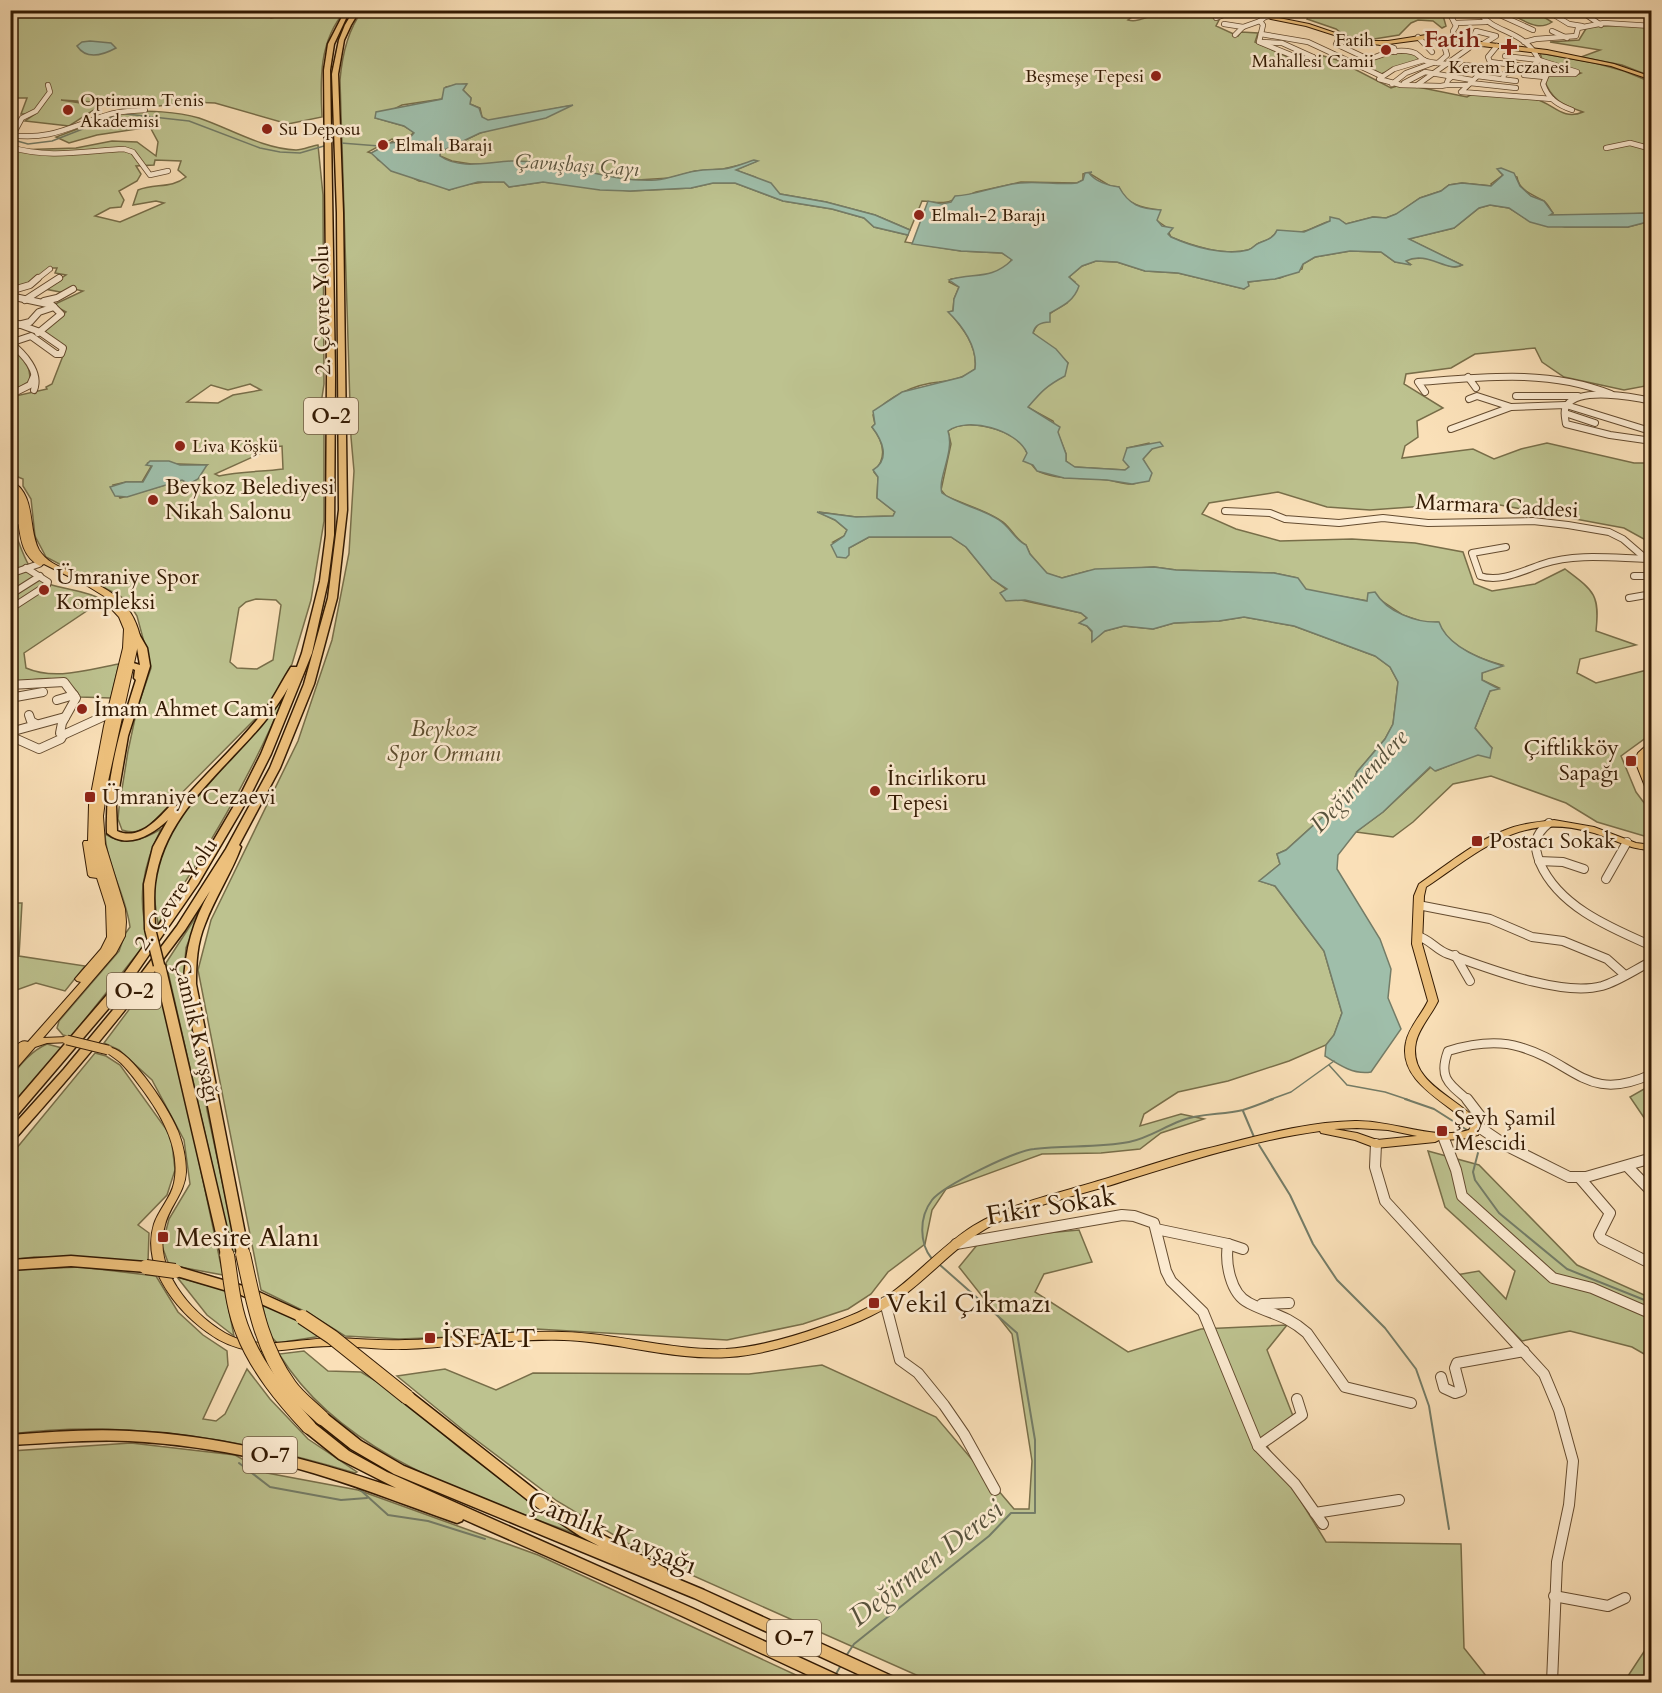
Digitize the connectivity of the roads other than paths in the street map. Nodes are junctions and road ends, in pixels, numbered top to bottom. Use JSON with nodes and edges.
{"nodes":[{"id":1,"x":349,"y":10,"type":"edge"},
{"id":2,"x":357,"y":10,"type":"edge"},
{"id":3,"x":1207,"y":10,"type":"edge"},
{"id":4,"x":1236,"y":10,"type":"edge"},
{"id":5,"x":1253,"y":10,"type":"edge"},
{"id":6,"x":1292,"y":10,"type":"edge"},
{"id":7,"x":1546,"y":10,"type":"edge"},
{"id":8,"x":1579,"y":10,"type":"edge"},
{"id":9,"x":1607,"y":10,"type":"edge"},
{"id":10,"x":1191,"y":12,"type":"dead end"},
{"id":11,"x":1641,"y":12,"type":"dead end"},
{"id":12,"x":1480,"y":13,"type":"junction"},
{"id":13,"x":1265,"y":17,"type":"junction"},
{"id":14,"x":1216,"y":18,"type":"dead end"},
{"id":15,"x":1260,"y":21,"type":"junction"},
{"id":16,"x":1486,"y":22,"type":"junction"},
{"id":17,"x":1455,"y":23,"type":"junction"},
{"id":18,"x":1224,"y":24,"type":"dead end"},
{"id":19,"x":1518,"y":24,"type":"junction"},
{"id":20,"x":1601,"y":25,"type":"junction"},
{"id":21,"x":1582,"y":26,"type":"junction"},
{"id":22,"x":1652,"y":26,"type":"edge"},
{"id":23,"x":1243,"y":27,"type":"junction"},
{"id":24,"x":1533,"y":30,"type":"dead end"},
{"id":25,"x":1552,"y":31,"type":"dead end"},
{"id":26,"x":1513,"y":33,"type":"junction"},
{"id":27,"x":1261,"y":34,"type":"junction"},
{"id":28,"x":1235,"y":35,"type":"dead end"},
{"id":29,"x":1289,"y":36,"type":"junction"},
{"id":30,"x":1418,"y":37,"type":"junction"},
{"id":31,"x":1339,"y":38,"type":"junction"},
{"id":32,"x":1442,"y":39,"type":"junction"},
{"id":33,"x":1569,"y":39,"type":"junction"},
{"id":34,"x":1454,"y":40,"type":"junction"},
{"id":35,"x":1260,"y":42,"type":"junction"},
{"id":36,"x":1470,"y":42,"type":"junction"},
{"id":37,"x":1524,"y":42,"type":"junction"},
{"id":38,"x":1282,"y":43,"type":"junction"},
{"id":39,"x":1381,"y":43,"type":"junction"},
{"id":40,"x":1483,"y":44,"type":"junction"},
{"id":41,"x":1497,"y":46,"type":"junction"},
{"id":42,"x":1531,"y":50,"type":"junction"},
{"id":43,"x":1395,"y":52,"type":"junction"},
{"id":44,"x":1432,"y":52,"type":"dead end"},
{"id":45,"x":1504,"y":56,"type":"dead end"},
{"id":46,"x":1370,"y":60,"type":"junction"},
{"id":47,"x":1424,"y":60,"type":"junction"},
{"id":48,"x":1539,"y":60,"type":"junction"},
{"id":49,"x":1436,"y":62,"type":"junction"},
{"id":50,"x":1358,"y":63,"type":"junction"},
{"id":51,"x":1491,"y":63,"type":"junction"},
{"id":52,"x":1447,"y":64,"type":"junction"},
{"id":53,"x":1528,"y":67,"type":"junction"},
{"id":54,"x":1486,"y":68,"type":"junction"},
{"id":55,"x":1412,"y":70,"type":"junction"},
{"id":56,"x":1436,"y":73,"type":"junction"},
{"id":57,"x":1421,"y":74,"type":"junction"},
{"id":58,"x":1524,"y":75,"type":"dead end"},
{"id":59,"x":1381,"y":76,"type":"junction"},
{"id":60,"x":1452,"y":76,"type":"junction"},
{"id":61,"x":1546,"y":76,"type":"junction"},
{"id":62,"x":1652,"y":78,"type":"edge"},
{"id":63,"x":1503,"y":79,"type":"junction"},
{"id":64,"x":1472,"y":81,"type":"junction"},
{"id":65,"x":1516,"y":81,"type":"dead end"},
{"id":66,"x":48,"y":84,"type":"dead end"},
{"id":67,"x":1392,"y":84,"type":"junction"},
{"id":68,"x":1403,"y":84,"type":"junction"},
{"id":69,"x":1417,"y":85,"type":"junction"},
{"id":70,"x":1444,"y":86,"type":"junction"},
{"id":71,"x":1516,"y":88,"type":"dead end"},
{"id":72,"x":1461,"y":92,"type":"junction"},
{"id":73,"x":1552,"y":99,"type":"junction"},
{"id":74,"x":145,"y":110,"type":"dead end"},
{"id":75,"x":1572,"y":110,"type":"dead end"},
{"id":76,"x":10,"y":134,"type":"edge"},
{"id":77,"x":10,"y":147,"type":"edge"},
{"id":78,"x":1606,"y":148,"type":"dead end"},
{"id":79,"x":1652,"y":149,"type":"edge"},
{"id":80,"x":168,"y":171,"type":"dead end"},
{"id":81,"x":332,"y":176,"type":"junction"},
{"id":82,"x":50,"y":268,"type":"dead end"},
{"id":83,"x":60,"y":278,"type":"dead end"},
{"id":84,"x":73,"y":289,"type":"dead end"},
{"id":85,"x":11,"y":292,"type":"edge"},
{"id":86,"x":25,"y":300,"type":"junction"},
{"id":87,"x":36,"y":302,"type":"junction"},
{"id":88,"x":55,"y":307,"type":"junction"},
{"id":89,"x":10,"y":321,"type":"edge"},
{"id":90,"x":20,"y":323,"type":"junction"},
{"id":91,"x":10,"y":327,"type":"edge"},
{"id":92,"x":40,"y":332,"type":"junction"},
{"id":93,"x":31,"y":336,"type":"junction"},
{"id":94,"x":10,"y":343,"type":"edge"},
{"id":95,"x":34,"y":376,"type":"junction"},
{"id":96,"x":1468,"y":376,"type":"junction"},
{"id":97,"x":1476,"y":388,"type":"dead end"},
{"id":98,"x":25,"y":389,"type":"junction"},
{"id":99,"x":33,"y":391,"type":"junction"},
{"id":100,"x":1425,"y":392,"type":"dead end"},
{"id":101,"x":1611,"y":394,"type":"junction"},
{"id":102,"x":10,"y":395,"type":"edge"},
{"id":103,"x":1516,"y":396,"type":"dead end"},
{"id":104,"x":1586,"y":396,"type":"junction"},
{"id":105,"x":1469,"y":399,"type":"dead end"},
{"id":106,"x":1652,"y":400,"type":"edge"},
{"id":107,"x":1511,"y":407,"type":"junction"},
{"id":108,"x":1565,"y":409,"type":"junction"},
{"id":109,"x":1595,"y":423,"type":"dead end"},
{"id":110,"x":1451,"y":429,"type":"dead end"},
{"id":111,"x":1650,"y":429,"type":"edge"},
{"id":112,"x":1652,"y":441,"type":"edge"},
{"id":113,"x":10,"y":482,"type":"edge"},
{"id":114,"x":10,"y":489,"type":"edge"},
{"id":115,"x":22,"y":503,"type":"junction"},
{"id":116,"x":1225,"y":511,"type":"dead end"},
{"id":117,"x":24,"y":520,"type":"junction"},
{"id":118,"x":10,"y":522,"type":"edge"},
{"id":119,"x":1506,"y":547,"type":"dead end"},
{"id":120,"x":1649,"y":562,"type":"edge"},
{"id":121,"x":42,"y":563,"type":"junction"},
{"id":122,"x":26,"y":568,"type":"junction"},
{"id":123,"x":10,"y":574,"type":"edge"},
{"id":124,"x":40,"y":576,"type":"junction"},
{"id":125,"x":1634,"y":576,"type":"dead end"},
{"id":126,"x":1652,"y":576,"type":"edge"},
{"id":127,"x":12,"y":592,"type":"edge"},
{"id":128,"x":1652,"y":594,"type":"edge"},
{"id":129,"x":31,"y":596,"type":"junction"},
{"id":130,"x":1629,"y":598,"type":"dead end"},
{"id":131,"x":119,"y":607,"type":"junction"},
{"id":132,"x":10,"y":609,"type":"edge"},
{"id":133,"x":136,"y":636,"type":"junction"},
{"id":134,"x":307,"y":653,"type":"junction"},
{"id":135,"x":125,"y":667,"type":"junction"},
{"id":136,"x":10,"y":686,"type":"edge"},
{"id":137,"x":43,"y":692,"type":"dead end"},
{"id":138,"x":74,"y":695,"type":"junction"},
{"id":139,"x":135,"y":696,"type":"junction"},
{"id":140,"x":10,"y":699,"type":"edge"},
{"id":141,"x":57,"y":700,"type":"dead end"},
{"id":142,"x":114,"y":713,"type":"junction"},
{"id":143,"x":29,"y":715,"type":"dead end"},
{"id":144,"x":65,"y":717,"type":"junction"},
{"id":145,"x":36,"y":724,"type":"junction"},
{"id":146,"x":10,"y":734,"type":"edge"},
{"id":147,"x":63,"y":735,"type":"junction"},
{"id":148,"x":1652,"y":745,"type":"edge"},
{"id":149,"x":1640,"y":758,"type":"junction"},
{"id":150,"x":1652,"y":764,"type":"edge"},
{"id":151,"x":197,"y":789,"type":"junction"},
{"id":152,"x":1652,"y":794,"type":"edge"},
{"id":153,"x":1549,"y":824,"type":"junction"},
{"id":154,"x":241,"y":832,"type":"junction"},
{"id":155,"x":1626,"y":842,"type":"junction"},
{"id":156,"x":89,"y":843,"type":"junction"},
{"id":157,"x":1652,"y":848,"type":"edge"},
{"id":158,"x":1539,"y":861,"type":"junction"},
{"id":159,"x":105,"y":863,"type":"junction"},
{"id":160,"x":1584,"y":869,"type":"dead end"},
{"id":161,"x":104,"y":875,"type":"junction"},
{"id":162,"x":1606,"y":879,"type":"dead end"},
{"id":163,"x":1418,"y":905,"type":"junction"},
{"id":164,"x":1417,"y":936,"type":"junction"},
{"id":165,"x":1652,"y":946,"type":"edge"},
{"id":166,"x":1455,"y":955,"type":"junction"},
{"id":167,"x":1650,"y":963,"type":"edge"},
{"id":168,"x":1626,"y":975,"type":"junction"},
{"id":169,"x":1470,"y":981,"type":"dead end"},
{"id":170,"x":54,"y":1018,"type":"junction"},
{"id":171,"x":35,"y":1036,"type":"junction"},
{"id":172,"x":67,"y":1040,"type":"junction"},
{"id":173,"x":12,"y":1053,"type":"edge"},
{"id":174,"x":10,"y":1069,"type":"edge"},
{"id":175,"x":1652,"y":1074,"type":"edge"},
{"id":176,"x":10,"y":1116,"type":"edge"},
{"id":177,"x":1476,"y":1125,"type":"junction"},
{"id":178,"x":1307,"y":1131,"type":"junction"},
{"id":179,"x":1443,"y":1136,"type":"junction"},
{"id":180,"x":10,"y":1137,"type":"edge"},
{"id":181,"x":1376,"y":1144,"type":"junction"},
{"id":182,"x":1652,"y":1158,"type":"edge"},
{"id":183,"x":1628,"y":1166,"type":"junction"},
{"id":184,"x":1579,"y":1177,"type":"junction"},
{"id":185,"x":1652,"y":1192,"type":"edge"},
{"id":186,"x":1156,"y":1229,"type":"junction"},
{"id":187,"x":956,"y":1244,"type":"junction"},
{"id":188,"x":1228,"y":1244,"type":"junction"},
{"id":189,"x":1243,"y":1249,"type":"dead end"},
{"id":190,"x":1652,"y":1264,"type":"edge"},
{"id":191,"x":10,"y":1265,"type":"edge"},
{"id":192,"x":885,"y":1302,"type":"junction"},
{"id":193,"x":1289,"y":1303,"type":"dead end"},
{"id":194,"x":1255,"y":1305,"type":"junction"},
{"id":195,"x":1652,"y":1314,"type":"edge"},
{"id":196,"x":1524,"y":1351,"type":"junction"},
{"id":197,"x":1441,"y":1377,"type":"dead end"},
{"id":198,"x":1298,"y":1399,"type":"dead end"},
{"id":199,"x":1411,"y":1402,"type":"dead end"},
{"id":200,"x":10,"y":1440,"type":"edge"},
{"id":201,"x":1258,"y":1446,"type":"junction"},
{"id":202,"x":995,"y":1490,"type":"dead end"},
{"id":203,"x":1398,"y":1500,"type":"dead end"},
{"id":204,"x":1315,"y":1513,"type":"junction"},
{"id":205,"x":1323,"y":1524,"type":"dead end"},
{"id":206,"x":519,"y":1537,"type":"junction"},
{"id":207,"x":699,"y":1594,"type":"junction"},
{"id":208,"x":1554,"y":1596,"type":"junction"},
{"id":209,"x":1624,"y":1598,"type":"dead end"},
{"id":210,"x":837,"y":1683,"type":"edge"},
{"id":211,"x":890,"y":1683,"type":"edge"},
{"id":212,"x":1552,"y":1683,"type":"edge"}],
"edges":[{"from":1,"to":81,"type":"highway","number":"O-2"},
{"from":2,"to":81,"type":"highway","number":"O-2"},
{"from":3,"to":10,"type":"street"},
{"from":4,"to":14,"type":"street"},
{"from":5,"to":13,"type":"main road"},
{"from":6,"to":13,"type":"street"},
{"from":7,"to":21,"type":"street"},
{"from":8,"to":20,"type":"street"},
{"from":9,"to":11,"type":"street"},
{"from":12,"to":16,"type":"street"},
{"from":12,"to":17,"type":"street"},
{"from":12,"to":19,"type":"street"},
{"from":13,"to":15,"type":"street"},
{"from":13,"to":31,"type":"main road"},
{"from":15,"to":23,"type":"street"},
{"from":15,"to":27,"type":"street"},
{"from":16,"to":17,"type":"street"},
{"from":16,"to":26,"type":"street"},
{"from":17,"to":34,"type":"street"},
{"from":18,"to":23,"type":"street"},
{"from":19,"to":24,"type":"street"},
{"from":19,"to":26,"type":"street"},
{"from":20,"to":21,"type":"street"},
{"from":20,"to":22,"type":"street"},
{"from":21,"to":33,"type":"street"},
{"from":23,"to":28,"type":"street"},
{"from":25,"to":33,"type":"street"},
{"from":26,"to":37,"type":"street"},
{"from":27,"to":29,"type":"street"},
{"from":27,"to":35,"type":"street"},
{"from":29,"to":38,"type":"street"},
{"from":29,"to":50,"type":"street"},
{"from":30,"to":32,"type":"main road"},
{"from":30,"to":39,"type":"main road"},
{"from":30,"to":44,"type":"street"},
{"from":31,"to":39,"type":"main road"},
{"from":31,"to":46,"type":"street"},
{"from":32,"to":34,"type":"main road"},
{"from":32,"to":49,"type":"street"},
{"from":33,"to":37,"type":"street"},
{"from":34,"to":36,"type":"main road"},
{"from":35,"to":38,"type":"street"},
{"from":35,"to":38,"type":"street"},
{"from":36,"to":40,"type":"main road"},
{"from":36,"to":40,"type":"street"},
{"from":36,"to":52,"type":"street"},
{"from":37,"to":42,"type":"street"},
{"from":39,"to":43,"type":"street"},
{"from":40,"to":41,"type":"main road"},
{"from":41,"to":42,"type":"main road"},
{"from":41,"to":51,"type":"street"},
{"from":42,"to":48,"type":"street"},
{"from":42,"to":62,"type":"main road"},
{"from":43,"to":46,"type":"street"},
{"from":43,"to":47,"type":"street"},
{"from":45,"to":48,"type":"street"},
{"from":46,"to":50,"type":"street"},
{"from":47,"to":49,"type":"street"},
{"from":47,"to":59,"type":"street"},
{"from":48,"to":53,"type":"street"},
{"from":48,"to":61,"type":"street"},
{"from":49,"to":52,"type":"street"},
{"from":49,"to":55,"type":"street"},
{"from":50,"to":59,"type":"street"},
{"from":51,"to":53,"type":"street"},
{"from":51,"to":54,"type":"street"},
{"from":52,"to":56,"type":"street"},
{"from":53,"to":61,"type":"street"},
{"from":53,"to":63,"type":"street"},
{"from":54,"to":60,"type":"street"},
{"from":54,"to":64,"type":"street"},
{"from":55,"to":57,"type":"street"},
{"from":55,"to":67,"type":"street"},
{"from":56,"to":57,"type":"street"},
{"from":56,"to":60,"type":"street"},
{"from":56,"to":69,"type":"street"},
{"from":57,"to":68,"type":"street"},
{"from":58,"to":61,"type":"street"},
{"from":59,"to":67,"type":"street"},
{"from":60,"to":64,"type":"street"},
{"from":60,"to":70,"type":"street"},
{"from":61,"to":73,"type":"street"},
{"from":63,"to":64,"type":"street"},
{"from":63,"to":65,"type":"street"},
{"from":64,"to":70,"type":"street"},
{"from":64,"to":71,"type":"street"},
{"from":64,"to":72,"type":"street"},
{"from":66,"to":76,"type":"street"},
{"from":67,"to":68,"type":"street"},
{"from":68,"to":69,"type":"street"},
{"from":69,"to":70,"type":"street"},
{"from":70,"to":72,"type":"street"},
{"from":72,"to":73,"type":"street"},
{"from":73,"to":75,"type":"street"},
{"from":74,"to":76,"type":"street"},
{"from":77,"to":80,"type":"street"},
{"from":78,"to":79,"type":"street"},
{"from":81,"to":134,"type":"highway","name":"2. Çevre Yolu","number":"O-2"},
{"from":81,"to":154,"type":"highway","name":"2. Çevre Yolu","number":"O-2"},
{"from":82,"to":85,"type":"street"},
{"from":83,"to":86,"type":"street"},
{"from":84,"to":87,"type":"street"},
{"from":85,"to":86,"type":"street"},
{"from":86,"to":87,"type":"street"},
{"from":87,"to":88,"type":"street"},
{"from":88,"to":90,"type":"street"},
{"from":88,"to":92,"type":"street"},
{"from":89,"to":90,"type":"street"},
{"from":90,"to":91,"type":"street"},
{"from":90,"to":92,"type":"street"},
{"from":92,"to":93,"type":"street"},
{"from":92,"to":93,"type":"street"},
{"from":93,"to":94,"type":"street"},
{"from":94,"to":95,"type":"street"},
{"from":95,"to":98,"type":"street"},
{"from":95,"to":99,"type":"street"},
{"from":96,"to":97,"type":"street"},
{"from":96,"to":100,"type":"street"},
{"from":96,"to":101,"type":"street"},
{"from":98,"to":99,"type":"street"},
{"from":98,"to":102,"type":"street"},
{"from":99,"to":102,"type":"street"},
{"from":101,"to":104,"type":"street"},
{"from":101,"to":106,"type":"street"},
{"from":103,"to":104,"type":"street"},
{"from":104,"to":108,"type":"street"},
{"from":105,"to":107,"type":"street"},
{"from":107,"to":108,"type":"street"},
{"from":107,"to":110,"type":"street"},
{"from":108,"to":109,"type":"street"},
{"from":108,"to":111,"type":"street"},
{"from":108,"to":112,"type":"street"},
{"from":113,"to":115,"type":"main road"},
{"from":114,"to":115,"type":"main road"},
{"from":115,"to":117,"type":"main road"},
{"from":116,"to":120,"type":"street","name":"Marmara Caddesi"},
{"from":117,"to":118,"type":"street"},
{"from":117,"to":121,"type":"main road"},
{"from":119,"to":120,"type":"street"},
{"from":121,"to":122,"type":"street"},
{"from":121,"to":131,"type":"main road"},
{"from":122,"to":123,"type":"street"},
{"from":122,"to":124,"type":"street"},
{"from":124,"to":127,"type":"street"},
{"from":124,"to":129,"type":"street"},
{"from":125,"to":126,"type":"street"},
{"from":127,"to":129,"type":"street"},
{"from":128,"to":130,"type":"street"},
{"from":129,"to":132,"type":"street"},
{"from":131,"to":133,"type":"main road"},
{"from":131,"to":135,"type":"main road"},
{"from":133,"to":135,"type":"main road"},
{"from":133,"to":139,"type":"highway"},
{"from":134,"to":151,"type":"highway","name":"Çamlık Kavşağı","number":"O-7"},
{"from":134,"to":176,"type":"highway","name":"2. Çevre Yolu","number":"O-2"},
{"from":135,"to":139,"type":"highway"},
{"from":135,"to":142,"type":"main road"},
{"from":135,"to":142,"type":"main road"},
{"from":136,"to":138,"type":"street"},
{"from":137,"to":140,"type":"street"},
{"from":138,"to":141,"type":"street"},
{"from":138,"to":144,"type":"street"},
{"from":139,"to":151,"type":"highway"},
{"from":142,"to":147,"type":"street"},
{"from":142,"to":156,"type":"main road"},
{"from":142,"to":159,"type":"main road"},
{"from":143,"to":145,"type":"street"},
{"from":144,"to":145,"type":"street"},
{"from":144,"to":147,"type":"street"},
{"from":145,"to":146,"type":"street"},
{"from":146,"to":147,"type":"street"},
{"from":148,"to":149,"type":"main road"},
{"from":149,"to":150,"type":"street"},
{"from":149,"to":152,"type":"main road"},
{"from":151,"to":206,"type":"highway","name":"Çamlık Kavşağı","number":"O-7","bridge":true},
{"from":153,"to":155,"type":"main road"},
{"from":153,"to":158,"type":"street"},
{"from":153,"to":163,"type":"main road"},
{"from":154,"to":180,"type":"highway","name":"2. Çevre Yolu","number":"O-2"},
{"from":154,"to":207,"type":"highway","name":"Çamlık Kavşağı","number":"O-7","bridge":true},
{"from":155,"to":157,"type":"main road"},
{"from":155,"to":162,"type":"street"},
{"from":156,"to":159,"type":"main road"},
{"from":156,"to":161,"type":"main road"},
{"from":158,"to":160,"type":"street"},
{"from":158,"to":165,"type":"street"},
{"from":159,"to":161,"type":"main road"},
{"from":161,"to":170,"type":"main road"},
{"from":161,"to":171,"type":"main road"},
{"from":163,"to":164,"type":"main road"},
{"from":163,"to":168,"type":"street"},
{"from":164,"to":166,"type":"street"},
{"from":164,"to":177,"type":"main road"},
{"from":166,"to":168,"type":"street"},
{"from":166,"to":169,"type":"street"},
{"from":167,"to":168,"type":"street"},
{"from":170,"to":171,"type":"main road"},
{"from":170,"to":172,"type":"main road"},
{"from":171,"to":172,"type":"main road"},
{"from":171,"to":172,"type":"main road"},
{"from":171,"to":173,"type":"main road"},
{"from":171,"to":174,"type":"main road"},
{"from":172,"to":192,"type":"main road","bridge":true},
{"from":175,"to":177,"type":"street"},
{"from":177,"to":179,"type":"main road"},
{"from":177,"to":184,"type":"street"},
{"from":178,"to":179,"type":"main road"},
{"from":178,"to":181,"type":"main road"},
{"from":178,"to":187,"type":"main road"},
{"from":179,"to":181,"type":"main road"},
{"from":179,"to":195,"type":"street"},
{"from":181,"to":196,"type":"street"},
{"from":182,"to":183,"type":"street"},
{"from":183,"to":184,"type":"street"},
{"from":183,"to":185,"type":"street"},
{"from":184,"to":190,"type":"street"},
{"from":186,"to":187,"type":"street","name":"Fikir Sokak"},
{"from":186,"to":188,"type":"street","name":"Fikir Sokak"},
{"from":186,"to":201,"type":"street"},
{"from":187,"to":192,"type":"main road"},
{"from":188,"to":189,"type":"street","name":"Fikir Sokak"},
{"from":188,"to":194,"type":"street"},
{"from":191,"to":207,"type":"highway","name":"Çamlık Kavşağı","number":"O-7","bridge":true},
{"from":192,"to":202,"type":"street"},
{"from":193,"to":194,"type":"street"},
{"from":194,"to":199,"type":"street"},
{"from":196,"to":197,"type":"street"},
{"from":196,"to":208,"type":"street"},
{"from":198,"to":201,"type":"street"},
{"from":200,"to":206,"type":"highway","name":"Çamlık Kavşağı","number":"O-7"},
{"from":201,"to":204,"type":"street"},
{"from":203,"to":204,"type":"street"},
{"from":204,"to":205,"type":"street"},
{"from":206,"to":210,"type":"highway","number":"O-7"},
{"from":207,"to":211,"type":"highway","number":"O-7"},
{"from":208,"to":209,"type":"street"},
{"from":208,"to":212,"type":"street"}]}
